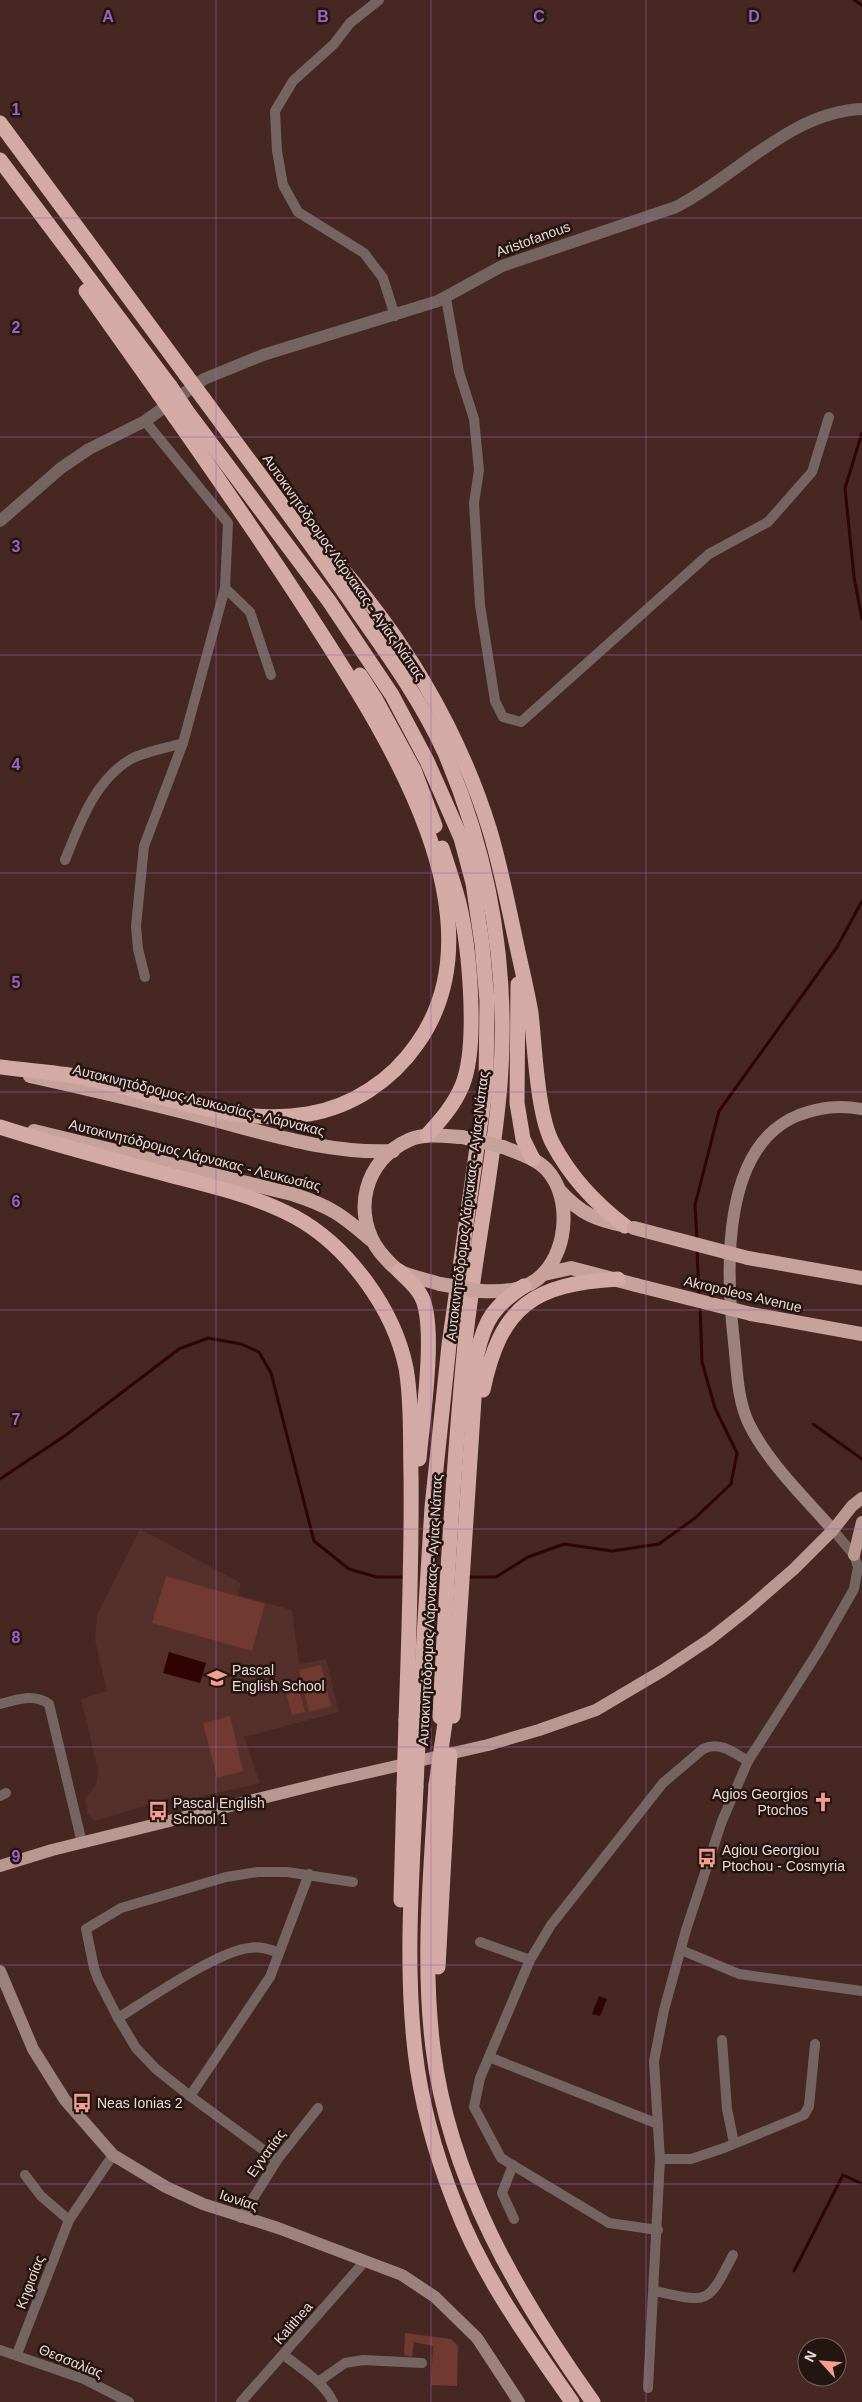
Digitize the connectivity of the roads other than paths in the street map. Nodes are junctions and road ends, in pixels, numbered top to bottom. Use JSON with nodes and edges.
{"nodes":[{"id":1,"x":378,"y":0,"type":"edge"},
{"id":2,"x":862,"y":109,"type":"edge"},
{"id":3,"x":0,"y":123,"type":"edge"},
{"id":4,"x":1,"y":162,"type":"edge"},
{"id":5,"x":446,"y":298,"type":"junction"},
{"id":6,"x":395,"y":316,"type":"junction"},
{"id":7,"x":180,"y":413,"type":"junction"},
{"id":8,"x":830,"y":417,"type":"dead end"},
{"id":9,"x":145,"y":421,"type":"junction"},
{"id":10,"x":201,"y":432,"type":"junction"},
{"id":11,"x":282,"y":505,"type":"junction"},
{"id":12,"x":0,"y":521,"type":"edge"},
{"id":13,"x":225,"y":588,"type":"junction"},
{"id":14,"x":271,"y":675,"type":"dead end"},
{"id":15,"x":183,"y":743,"type":"junction"},
{"id":16,"x":65,"y":860,"type":"dead end"},
{"id":17,"x":516,"y":943,"type":"junction"},
{"id":18,"x":145,"y":977,"type":"dead end"},
{"id":19,"x":0,"y":1068,"type":"edge"},
{"id":20,"x":862,"y":1110,"type":"edge"},
{"id":21,"x":0,"y":1126,"type":"edge"},
{"id":22,"x":427,"y":1135,"type":"junction"},
{"id":23,"x":393,"y":1151,"type":"junction"},
{"id":24,"x":533,"y":1159,"type":"junction"},
{"id":25,"x":560,"y":1191,"type":"junction"},
{"id":26,"x":630,"y":1227,"type":"junction"},
{"id":27,"x":371,"y":1240,"type":"junction"},
{"id":28,"x":399,"y":1271,"type":"junction"},
{"id":29,"x":544,"y":1274,"type":"junction"},
{"id":30,"x":862,"y":1278,"type":"edge"},
{"id":31,"x":618,"y":1279,"type":"junction"},
{"id":32,"x":524,"y":1286,"type":"junction"},
{"id":33,"x":862,"y":1334,"type":"edge"},
{"id":34,"x":470,"y":1454,"type":"junction"},
{"id":35,"x":862,"y":1498,"type":"edge"},
{"id":36,"x":862,"y":1513,"type":"edge"},
{"id":37,"x":862,"y":1522,"type":"edge"},
{"id":38,"x":834,"y":1530,"type":"junction"},
{"id":39,"x":412,"y":1545,"type":"junction"},
{"id":40,"x":854,"y":1555,"type":"junction"},
{"id":41,"x":0,"y":1704,"type":"edge"},
{"id":42,"x":446,"y":1717,"type":"junction"},
{"id":43,"x":413,"y":1719,"type":"junction"},
{"id":44,"x":748,"y":1761,"type":"junction"},
{"id":45,"x":82,"y":1843,"type":"junction"},
{"id":46,"x":0,"y":1866,"type":"edge"},
{"id":47,"x":308,"y":1874,"type":"junction"},
{"id":48,"x":353,"y":1882,"type":"dead end"},
{"id":49,"x":480,"y":1942,"type":"dead end"},
{"id":50,"x":680,"y":1950,"type":"junction"},
{"id":51,"x":279,"y":1954,"type":"junction"},
{"id":52,"x":530,"y":1960,"type":"junction"},
{"id":53,"x":0,"y":1971,"type":"edge"},
{"id":54,"x":862,"y":1991,"type":"edge"},
{"id":55,"x":118,"y":2018,"type":"junction"},
{"id":56,"x":722,"y":2040,"type":"dead end"},
{"id":57,"x":815,"y":2044,"type":"dead end"},
{"id":58,"x":489,"y":2057,"type":"junction"},
{"id":59,"x":190,"y":2096,"type":"junction"},
{"id":60,"x":318,"y":2108,"type":"dead end"},
{"id":61,"x":658,"y":2124,"type":"junction"},
{"id":62,"x":734,"y":2143,"type":"junction"},
{"id":63,"x":114,"y":2155,"type":"junction"},
{"id":64,"x":660,"y":2159,"type":"junction"},
{"id":65,"x":277,"y":2160,"type":"junction"},
{"id":66,"x":513,"y":2166,"type":"junction"},
{"id":67,"x":25,"y":2175,"type":"dead end"},
{"id":68,"x":241,"y":2218,"type":"junction"},
{"id":69,"x":514,"y":2219,"type":"dead end"},
{"id":70,"x":69,"y":2220,"type":"junction"},
{"id":71,"x":658,"y":2230,"type":"junction"},
{"id":72,"x":733,"y":2255,"type":"dead end"},
{"id":73,"x":365,"y":2260,"type":"junction"},
{"id":74,"x":655,"y":2291,"type":"junction"},
{"id":75,"x":0,"y":2350,"type":"edge"},
{"id":76,"x":17,"y":2354,"type":"junction"},
{"id":77,"x":284,"y":2355,"type":"junction"},
{"id":78,"x":422,"y":2362,"type":"dead end"},
{"id":79,"x":318,"y":2382,"type":"junction"},
{"id":80,"x":648,"y":2388,"type":"dead end"},
{"id":81,"x":129,"y":2402,"type":"edge"},
{"id":82,"x":241,"y":2402,"type":"edge"},
{"id":83,"x":333,"y":2402,"type":"edge"},
{"id":84,"x":519,"y":2402,"type":"edge"},
{"id":85,"x":572,"y":2402,"type":"edge"},
{"id":86,"x":593,"y":2402,"type":"edge"}],
"edges":[{"from":1,"to":6,"type":"street"},
{"from":2,"to":5,"type":"street","name":"Aristofanous"},
{"from":3,"to":11,"type":"highway","name":"Αυτοκινητόδρομος Λάρνακας - Αγίας Νάπας","bridge":true},
{"from":4,"to":7,"type":"highway","bridge":true},
{"from":5,"to":6,"type":"street","name":"Aristofanous"},
{"from":5,"to":8,"type":"street"},
{"from":6,"to":9,"type":"street","name":"Aristofanous"},
{"from":7,"to":10,"type":"highway","name":"Αυτοκινητόδρομος Λάρνακας - Αγίας Νάπας"},
{"from":7,"to":19,"type":"highway"},
{"from":9,"to":12,"type":"street","name":"Aristofanous"},
{"from":9,"to":13,"type":"street"},
{"from":10,"to":22,"type":"highway"},
{"from":10,"to":43,"type":"highway","name":"Αυτοκινητόδρομος Λάρνακας - Αγίας Νάπας"},
{"from":11,"to":17,"type":"highway"},
{"from":11,"to":42,"type":"highway","name":"Αυτοκινητόδρομος Λάρνακας - Αγίας Νάπας"},
{"from":13,"to":14,"type":"street"},
{"from":13,"to":15,"type":"street"},
{"from":15,"to":16,"type":"street"},
{"from":15,"to":18,"type":"street"},
{"from":17,"to":24,"type":"highway"},
{"from":17,"to":26,"type":"highway"},
{"from":19,"to":23,"type":"highway","name":"Αυτοκινητόδρομος Λευκωσίας - Λάρνακας"},
{"from":20,"to":38,"type":"main road"},
{"from":21,"to":27,"type":"highway","name":"Αυτοκινητόδρομος Λάρνακας - Λευκωσίας"},
{"from":21,"to":39,"type":"highway"},
{"from":22,"to":23,"type":"highway"},
{"from":22,"to":24,"type":"highway","bridge":true},
{"from":23,"to":27,"type":"highway"},
{"from":24,"to":25,"type":"highway"},
{"from":25,"to":26,"type":"highway"},
{"from":25,"to":29,"type":"highway"},
{"from":26,"to":30,"type":"highway","bridge":true},
{"from":27,"to":28,"type":"highway","name":"Αυτοκινητόδρομος Λάρνακας - Λευκωσίας"},
{"from":28,"to":32,"type":"highway","bridge":true},
{"from":28,"to":39,"type":"highway"},
{"from":29,"to":31,"type":"highway","name":"Akropoleos Avenue"},
{"from":29,"to":32,"type":"highway"},
{"from":31,"to":33,"type":"highway","name":"Akropoleos Avenue","bridge":true},
{"from":31,"to":34,"type":"highway"},
{"from":32,"to":34,"type":"highway"},
{"from":34,"to":42,"type":"highway"},
{"from":35,"to":38,"type":"main road"},
{"from":36,"to":38,"type":"main road"},
{"from":37,"to":40,"type":"main road"},
{"from":38,"to":40,"type":"street"},
{"from":38,"to":45,"type":"main road"},
{"from":39,"to":43,"type":"highway"},
{"from":40,"to":44,"type":"street"},
{"from":41,"to":45,"type":"street"},
{"from":42,"to":86,"type":"highway","bridge":true},
{"from":43,"to":85,"type":"highway","name":"Αυτοκινητόδρομος Λάρνακας - Αγίας Νάπας","bridge":true},
{"from":44,"to":50,"type":"street"},
{"from":44,"to":52,"type":"street"},
{"from":45,"to":46,"type":"main road"},
{"from":47,"to":48,"type":"street"},
{"from":47,"to":51,"type":"street"},
{"from":47,"to":55,"type":"street"},
{"from":49,"to":52,"type":"street"},
{"from":50,"to":54,"type":"street"},
{"from":50,"to":61,"type":"street"},
{"from":51,"to":55,"type":"street"},
{"from":51,"to":59,"type":"street"},
{"from":52,"to":58,"type":"street"},
{"from":53,"to":63,"type":"main road","name":"Ιωνίας"},
{"from":55,"to":59,"type":"street"},
{"from":56,"to":62,"type":"street"},
{"from":57,"to":62,"type":"street"},
{"from":58,"to":61,"type":"street"},
{"from":58,"to":66,"type":"street"},
{"from":59,"to":65,"type":"street"},
{"from":60,"to":65,"type":"street","name":"Εγνατίας"},
{"from":61,"to":64,"type":"street"},
{"from":62,"to":64,"type":"street"},
{"from":63,"to":68,"type":"main road","name":"Ιωνίας"},
{"from":63,"to":70,"type":"street","name":"Κηφισίας"},
{"from":64,"to":71,"type":"street"},
{"from":65,"to":68,"type":"street","name":"Εγνατίας"},
{"from":66,"to":69,"type":"street"},
{"from":66,"to":71,"type":"street"},
{"from":67,"to":70,"type":"street"},
{"from":68,"to":73,"type":"main road","name":"Ιωνίας"},
{"from":70,"to":76,"type":"street","name":"Κηφισίας"},
{"from":71,"to":74,"type":"street"},
{"from":72,"to":74,"type":"street"},
{"from":73,"to":77,"type":"street","name":"Kalithea"},
{"from":73,"to":84,"type":"main road","name":"Ιωνίας"},
{"from":74,"to":80,"type":"street"},
{"from":75,"to":76,"type":"street","name":"Θεσσαλίας"},
{"from":76,"to":81,"type":"street","name":"Θεσσαλίας"},
{"from":77,"to":79,"type":"street"},
{"from":77,"to":82,"type":"street","name":"Kalithea"},
{"from":78,"to":79,"type":"street"},
{"from":79,"to":83,"type":"street"}]}
